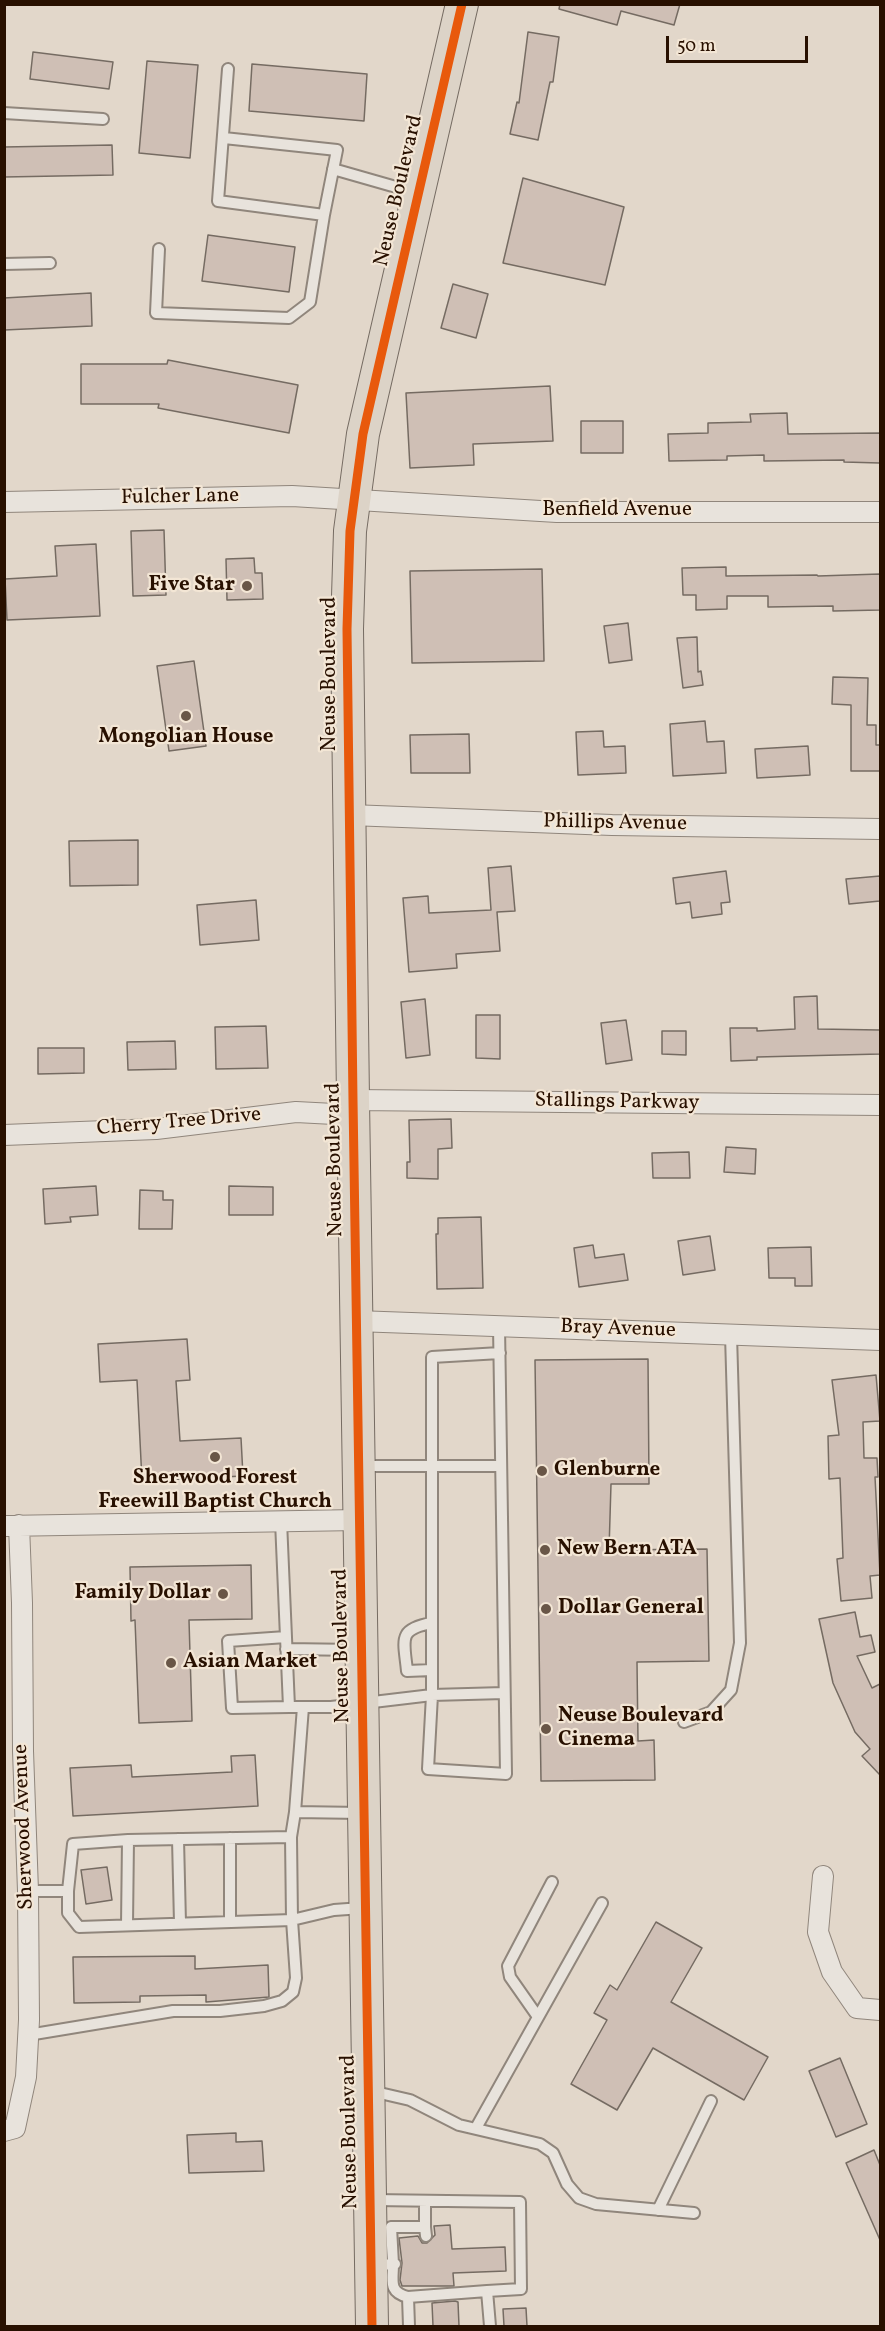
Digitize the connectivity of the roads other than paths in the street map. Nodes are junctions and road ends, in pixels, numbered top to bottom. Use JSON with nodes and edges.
{"nodes":[{"id":1,"x":462,"y":4,"type":"edge"},
{"id":2,"x":228,"y":69,"type":"dead end"},
{"id":3,"x":4,"y":113,"type":"edge"},
{"id":4,"x":103,"y":119,"type":"dead end"},
{"id":5,"x":224,"y":138,"type":"junction"},
{"id":6,"x":333,"y":170,"type":"junction"},
{"id":7,"x":418,"y":194,"type":"junction"},
{"id":8,"x":324,"y":215,"type":"junction"},
{"id":9,"x":159,"y":249,"type":"dead end"},
{"id":10,"x":50,"y":263,"type":"dead end"},
{"id":11,"x":4,"y":264,"type":"edge"},
{"id":12,"x":355,"y":501,"type":"junction"},
{"id":13,"x":4,"y":502,"type":"edge"},
{"id":14,"x":880,"y":512,"type":"edge"},
{"id":15,"x":350,"y":814,"type":"junction"},
{"id":16,"x":880,"y":829,"type":"edge"},
{"id":17,"x":880,"y":1105,"type":"edge"},
{"id":18,"x":353,"y":1107,"type":"junction"},
{"id":19,"x":4,"y":1135,"type":"edge"},
{"id":20,"x":356,"y":1321,"type":"junction"},
{"id":21,"x":499,"y":1326,"type":"junction"},
{"id":22,"x":731,"y":1335,"type":"junction"},
{"id":23,"x":880,"y":1340,"type":"edge"},
{"id":24,"x":500,"y":1353,"type":"junction"},
{"id":25,"x":432,"y":1464,"type":"junction"},
{"id":26,"x":358,"y":1466,"type":"junction"},
{"id":27,"x":501,"y":1466,"type":"junction"},
{"id":28,"x":358,"y":1520,"type":"junction"},
{"id":29,"x":280,"y":1521,"type":"junction"},
{"id":30,"x":12,"y":1525,"type":"edge"},
{"id":31,"x":432,"y":1623,"type":"junction"},
{"id":32,"x":286,"y":1637,"type":"junction"},
{"id":33,"x":286,"y":1649,"type":"junction"},
{"id":34,"x":361,"y":1650,"type":"junction"},
{"id":35,"x":432,"y":1671,"type":"junction"},
{"id":36,"x":504,"y":1693,"type":"junction"},
{"id":37,"x":432,"y":1695,"type":"junction"},
{"id":38,"x":362,"y":1703,"type":"junction"},
{"id":39,"x":289,"y":1707,"type":"junction"},
{"id":40,"x":303,"y":1707,"type":"junction"},
{"id":41,"x":684,"y":1722,"type":"dead end"},
{"id":42,"x":295,"y":1812,"type":"junction"},
{"id":43,"x":364,"y":1813,"type":"junction"},
{"id":44,"x":291,"y":1837,"type":"junction"},
{"id":45,"x":230,"y":1838,"type":"junction"},
{"id":46,"x":178,"y":1839,"type":"junction"},
{"id":47,"x":128,"y":1840,"type":"junction"},
{"id":48,"x":823,"y":1876,"type":"dead end"},
{"id":49,"x":552,"y":1882,"type":"dead end"},
{"id":50,"x":28,"y":1891,"type":"junction"},
{"id":51,"x":68,"y":1891,"type":"junction"},
{"id":52,"x":602,"y":1903,"type":"dead end"},
{"id":53,"x":365,"y":1907,"type":"junction"},
{"id":54,"x":292,"y":1920,"type":"junction"},
{"id":55,"x":230,"y":1922,"type":"junction"},
{"id":56,"x":180,"y":1923,"type":"junction"},
{"id":57,"x":127,"y":1925,"type":"junction"},
{"id":58,"x":880,"y":2010,"type":"edge"},
{"id":59,"x":538,"y":2017,"type":"junction"},
{"id":60,"x":28,"y":2036,"type":"junction"},
{"id":61,"x":368,"y":2091,"type":"junction"},
{"id":62,"x":711,"y":2101,"type":"dead end"},
{"id":63,"x":476,"y":2128,"type":"junction"},
{"id":64,"x":10,"y":2130,"type":"edge"},
{"id":65,"x":370,"y":2200,"type":"junction"},
{"id":66,"x":425,"y":2201,"type":"junction"},
{"id":67,"x":658,"y":2210,"type":"junction"},
{"id":68,"x":694,"y":2212,"type":"dead end"},
{"id":69,"x":386,"y":2264,"type":"junction"},
{"id":70,"x":487,"y":2291,"type":"junction"},
{"id":71,"x":408,"y":2297,"type":"junction"},
{"id":72,"x":372,"y":2326,"type":"edge"},
{"id":73,"x":409,"y":2326,"type":"edge"},
{"id":74,"x":490,"y":2326,"type":"edge"}],
"edges":[{"from":1,"to":7,"type":"main road","name":"Neuse Boulevard"},
{"from":2,"to":5,"type":"lane"},
{"from":3,"to":4,"type":"lane"},
{"from":5,"to":6,"type":"lane"},
{"from":5,"to":8,"type":"lane"},
{"from":6,"to":7,"type":"lane"},
{"from":6,"to":8,"type":"lane"},
{"from":7,"to":12,"type":"main road","name":"Neuse Boulevard"},
{"from":8,"to":9,"type":"lane"},
{"from":10,"to":11,"type":"lane"},
{"from":12,"to":13,"type":"street","name":"Fulcher Lane"},
{"from":12,"to":14,"type":"street","name":"Benfield Avenue"},
{"from":12,"to":15,"type":"main road","name":"Neuse Boulevard"},
{"from":15,"to":16,"type":"street","name":"Phillips Avenue"},
{"from":15,"to":18,"type":"main road","name":"Neuse Boulevard"},
{"from":17,"to":18,"type":"street","name":"Stallings Parkway"},
{"from":18,"to":19,"type":"street","name":"Cherry Tree Drive"},
{"from":18,"to":20,"type":"main road","name":"Neuse Boulevard"},
{"from":20,"to":21,"type":"street","name":"Bray Avenue"},
{"from":20,"to":26,"type":"main road","name":"Neuse Boulevard"},
{"from":21,"to":22,"type":"street","name":"Bray Avenue"},
{"from":21,"to":24,"type":"lane"},
{"from":22,"to":23,"type":"street","name":"Bray Avenue"},
{"from":22,"to":41,"type":"lane"},
{"from":24,"to":25,"type":"lane"},
{"from":24,"to":27,"type":"lane"},
{"from":25,"to":26,"type":"lane"},
{"from":25,"to":27,"type":"lane"},
{"from":25,"to":31,"type":"lane"},
{"from":26,"to":28,"type":"main road","name":"Neuse Boulevard"},
{"from":27,"to":36,"type":"lane"},
{"from":28,"to":29,"type":"street"},
{"from":28,"to":34,"type":"main road","name":"Neuse Boulevard"},
{"from":29,"to":30,"type":"street"},
{"from":29,"to":32,"type":"lane"},
{"from":30,"to":50,"type":"street","name":"Sherwood Avenue"},
{"from":31,"to":35,"type":"lane"},
{"from":31,"to":35,"type":"lane"},
{"from":32,"to":33,"type":"lane"},
{"from":32,"to":39,"type":"lane"},
{"from":33,"to":34,"type":"lane"},
{"from":33,"to":39,"type":"lane"},
{"from":34,"to":38,"type":"main road","name":"Neuse Boulevard"},
{"from":35,"to":37,"type":"lane"},
{"from":36,"to":37,"type":"lane"},
{"from":36,"to":37,"type":"lane"},
{"from":37,"to":38,"type":"lane"},
{"from":38,"to":40,"type":"lane"},
{"from":38,"to":43,"type":"main road","name":"Neuse Boulevard"},
{"from":39,"to":40,"type":"lane"},
{"from":40,"to":42,"type":"lane"},
{"from":42,"to":43,"type":"lane"},
{"from":42,"to":44,"type":"lane"},
{"from":43,"to":53,"type":"main road","name":"Neuse Boulevard"},
{"from":44,"to":45,"type":"lane"},
{"from":44,"to":54,"type":"lane"},
{"from":45,"to":46,"type":"lane"},
{"from":45,"to":55,"type":"lane"},
{"from":46,"to":47,"type":"lane"},
{"from":46,"to":56,"type":"lane"},
{"from":47,"to":51,"type":"lane"},
{"from":47,"to":57,"type":"lane"},
{"from":48,"to":58,"type":"street"},
{"from":49,"to":59,"type":"lane"},
{"from":50,"to":51,"type":"lane"},
{"from":50,"to":60,"type":"street","name":"Sherwood Avenue"},
{"from":51,"to":57,"type":"lane"},
{"from":52,"to":59,"type":"lane"},
{"from":53,"to":54,"type":"lane"},
{"from":53,"to":61,"type":"main road","name":"Neuse Boulevard"},
{"from":54,"to":55,"type":"lane"},
{"from":54,"to":60,"type":"lane"},
{"from":55,"to":56,"type":"lane"},
{"from":56,"to":57,"type":"lane"},
{"from":59,"to":63,"type":"lane"},
{"from":60,"to":64,"type":"street","name":"Sherwood Avenue"},
{"from":61,"to":63,"type":"lane"},
{"from":61,"to":65,"type":"main road","name":"Neuse Boulevard"},
{"from":62,"to":67,"type":"lane"},
{"from":63,"to":67,"type":"lane"},
{"from":65,"to":66,"type":"lane"},
{"from":65,"to":69,"type":"main road","name":"Neuse Boulevard"},
{"from":66,"to":69,"type":"lane"},
{"from":66,"to":70,"type":"lane"},
{"from":67,"to":68,"type":"lane"},
{"from":69,"to":71,"type":"lane"},
{"from":69,"to":72,"type":"main road","name":"Neuse Boulevard"},
{"from":70,"to":71,"type":"lane"},
{"from":70,"to":74,"type":"lane"},
{"from":71,"to":73,"type":"lane"}]}
